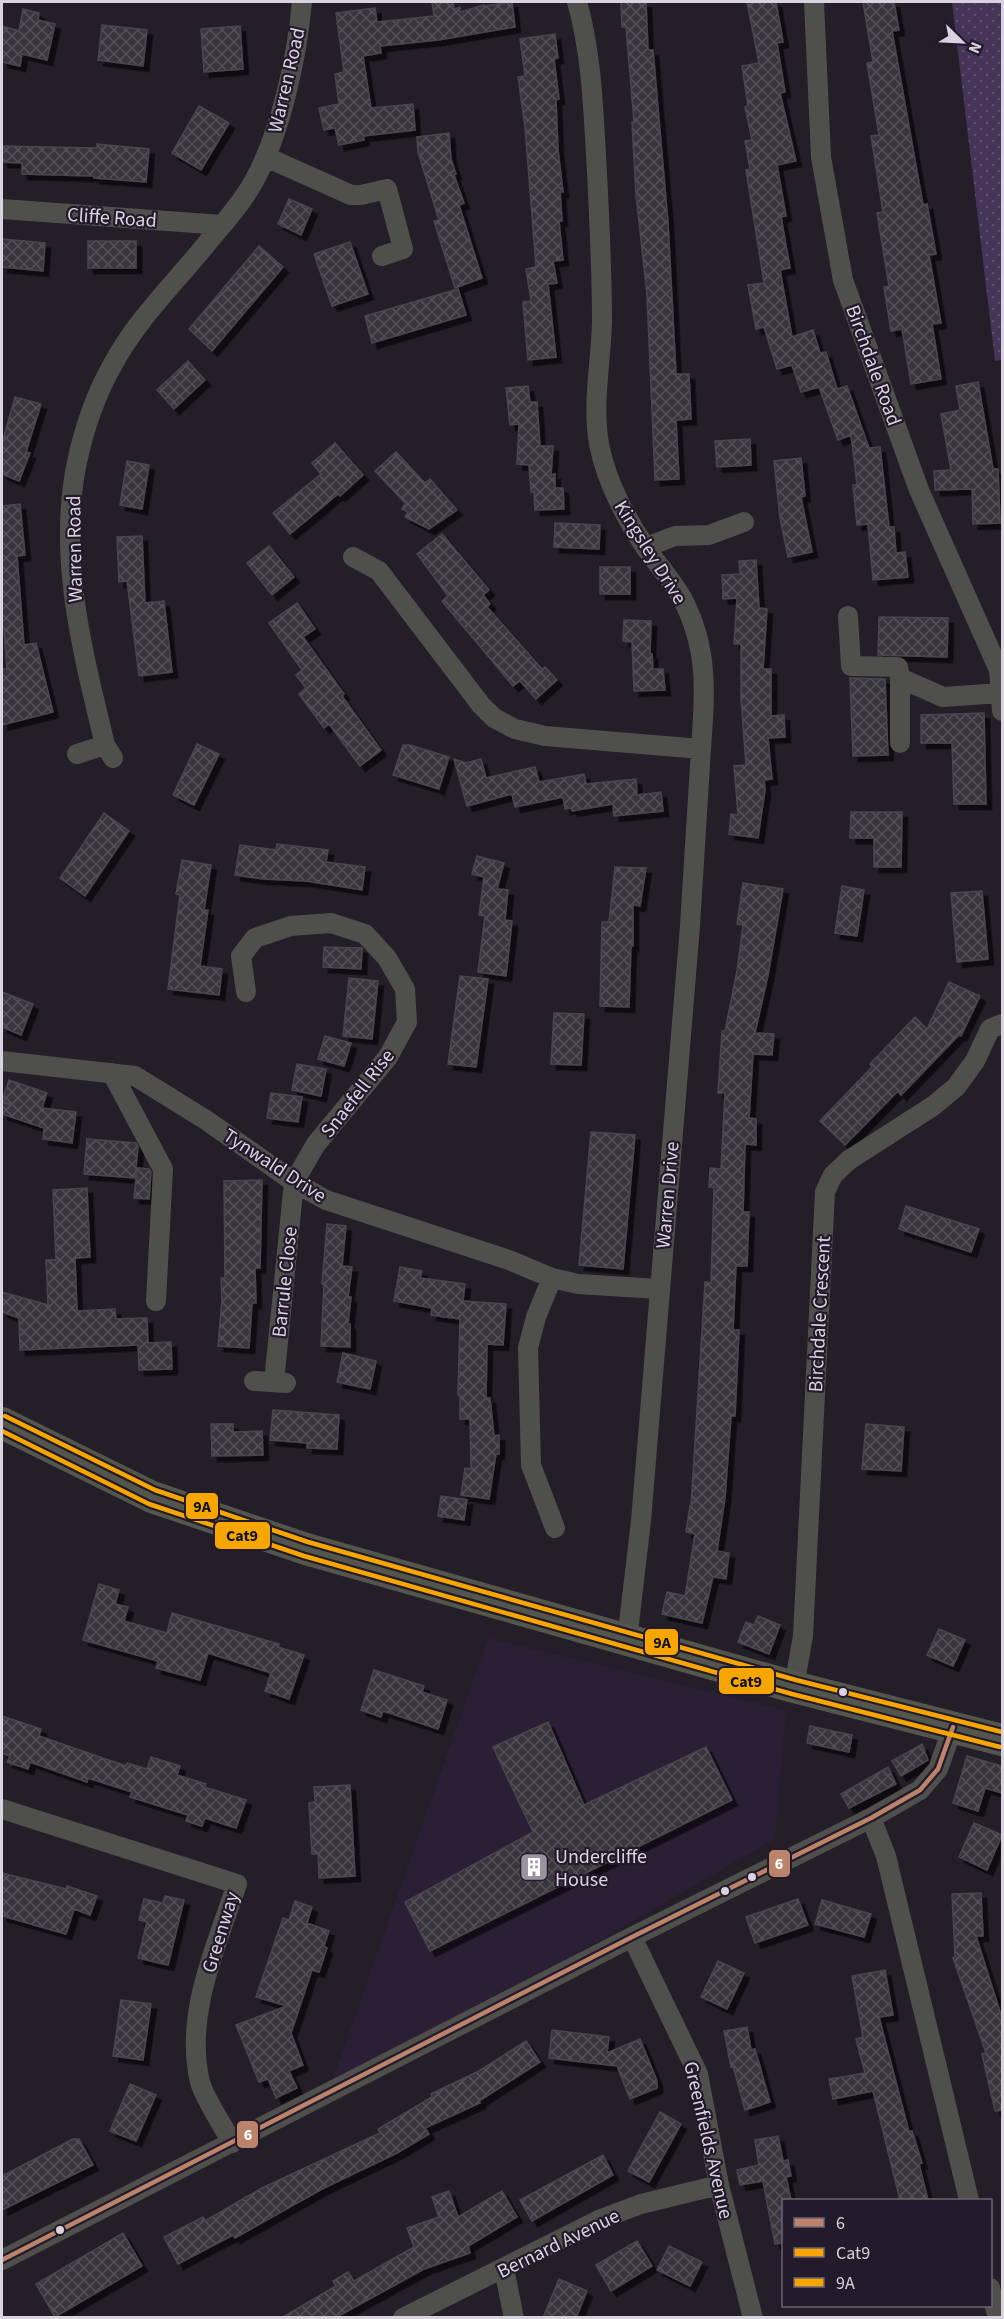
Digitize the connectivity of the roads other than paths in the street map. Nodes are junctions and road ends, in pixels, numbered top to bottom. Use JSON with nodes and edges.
{"nodes":[{"id":1,"x":302,"y":2,"type":"edge"},
{"id":2,"x":577,"y":2,"type":"edge"},
{"id":3,"x":814,"y":2,"type":"edge"},
{"id":4,"x":266,"y":157,"type":"junction"},
{"id":5,"x":2,"y":209,"type":"edge"},
{"id":6,"x":222,"y":225,"type":"junction"},
{"id":7,"x":382,"y":256,"type":"dead end"},
{"id":8,"x":744,"y":522,"type":"dead end"},
{"id":9,"x":646,"y":547,"type":"junction"},
{"id":10,"x":352,"y":557,"type":"dead end"},
{"id":11,"x":848,"y":616,"type":"dead end"},
{"id":12,"x":1001,"y":669,"type":"edge"},
{"id":13,"x":900,"y":678,"type":"junction"},
{"id":14,"x":1002,"y":702,"type":"edge"},
{"id":15,"x":900,"y":743,"type":"dead end"},
{"id":16,"x":701,"y":748,"type":"junction"},
{"id":17,"x":77,"y":754,"type":"dead end"},
{"id":18,"x":246,"y":992,"type":"dead end"},
{"id":19,"x":1002,"y":1024,"type":"edge"},
{"id":20,"x":2,"y":1061,"type":"edge"},
{"id":21,"x":112,"y":1073,"type":"junction"},
{"id":22,"x":294,"y":1182,"type":"junction"},
{"id":23,"x":552,"y":1278,"type":"junction"},
{"id":24,"x":659,"y":1289,"type":"junction"},
{"id":25,"x":156,"y":1301,"type":"dead end"},
{"id":26,"x":272,"y":1382,"type":"dead end"},
{"id":27,"x":2,"y":1423,"type":"edge"},
{"id":28,"x":555,"y":1528,"type":"dead end"},
{"id":29,"x":627,"y":1640,"type":"junction"},
{"id":30,"x":794,"y":1687,"type":"junction"},
{"id":31,"x":953,"y":1727,"type":"junction"},
{"id":32,"x":1002,"y":1740,"type":"edge"},
{"id":33,"x":2,"y":1809,"type":"edge"},
{"id":34,"x":871,"y":1818,"type":"junction"},
{"id":35,"x":632,"y":1937,"type":"junction"},
{"id":36,"x":232,"y":2143,"type":"junction"},
{"id":37,"x":719,"y":2185,"type":"junction"},
{"id":38,"x":969,"y":2199,"type":"edge"},
{"id":39,"x":2,"y":2260,"type":"edge"},
{"id":40,"x":504,"y":2269,"type":"junction"},
{"id":41,"x":992,"y":2296,"type":"edge"},
{"id":42,"x":403,"y":2318,"type":"edge"},
{"id":43,"x":514,"y":2318,"type":"edge"},
{"id":44,"x":753,"y":2318,"type":"edge"},
{"id":45,"x":998,"y":2318,"type":"edge"}],
"edges":[{"from":1,"to":4,"type":"street","name":"Warren Road"},
{"from":2,"to":9,"type":"street","name":"Kingsley Drive"},
{"from":3,"to":12,"type":"street","name":"Birchdale Road"},
{"from":4,"to":6,"type":"street","name":"Warren Road"},
{"from":4,"to":7,"type":"street","name":"Warren Road"},
{"from":5,"to":6,"type":"street","name":"Cliffe Road"},
{"from":6,"to":17,"type":"street","name":"Warren Road"},
{"from":8,"to":9,"type":"street"},
{"from":9,"to":16,"type":"street","name":"Kingsley Drive"},
{"from":10,"to":16,"type":"street"},
{"from":11,"to":13,"type":"street"},
{"from":12,"to":14,"type":"street","name":"Birchdale Road"},
{"from":13,"to":14,"type":"street"},
{"from":13,"to":15,"type":"street"},
{"from":16,"to":24,"type":"street","name":"Warren Drive"},
{"from":18,"to":22,"type":"street","name":"Snaefell Rise"},
{"from":19,"to":30,"type":"street","name":"Birchdale Crescent"},
{"from":20,"to":21,"type":"street","name":"Tynwald Drive"},
{"from":21,"to":22,"type":"street","name":"Tynwald Drive"},
{"from":21,"to":25,"type":"street"},
{"from":22,"to":23,"type":"street","name":"Tynwald Drive"},
{"from":22,"to":26,"type":"street","name":"Barrule Close"},
{"from":23,"to":24,"type":"street","name":"Tynwald Drive"},
{"from":23,"to":28,"type":"street"},
{"from":24,"to":29,"type":"street","name":"Warren Drive"},
{"from":27,"to":29,"type":"highway"},
{"from":29,"to":30,"type":"highway"},
{"from":30,"to":31,"type":"highway"},
{"from":31,"to":32,"type":"highway"},
{"from":31,"to":34,"type":"street"},
{"from":33,"to":36,"type":"street","name":"Greenway"},
{"from":34,"to":35,"type":"street"},
{"from":34,"to":38,"type":"street"},
{"from":35,"to":36,"type":"street"},
{"from":35,"to":37,"type":"street","name":"Greenfields Avenue"},
{"from":36,"to":39,"type":"street"},
{"from":37,"to":40,"type":"street","name":"Bernard Avenue"},
{"from":37,"to":44,"type":"street","name":"Greenfields Avenue"},
{"from":40,"to":42,"type":"street","name":"Bernard Avenue"},
{"from":40,"to":43,"type":"street"},
{"from":41,"to":45,"type":"street"}]}
